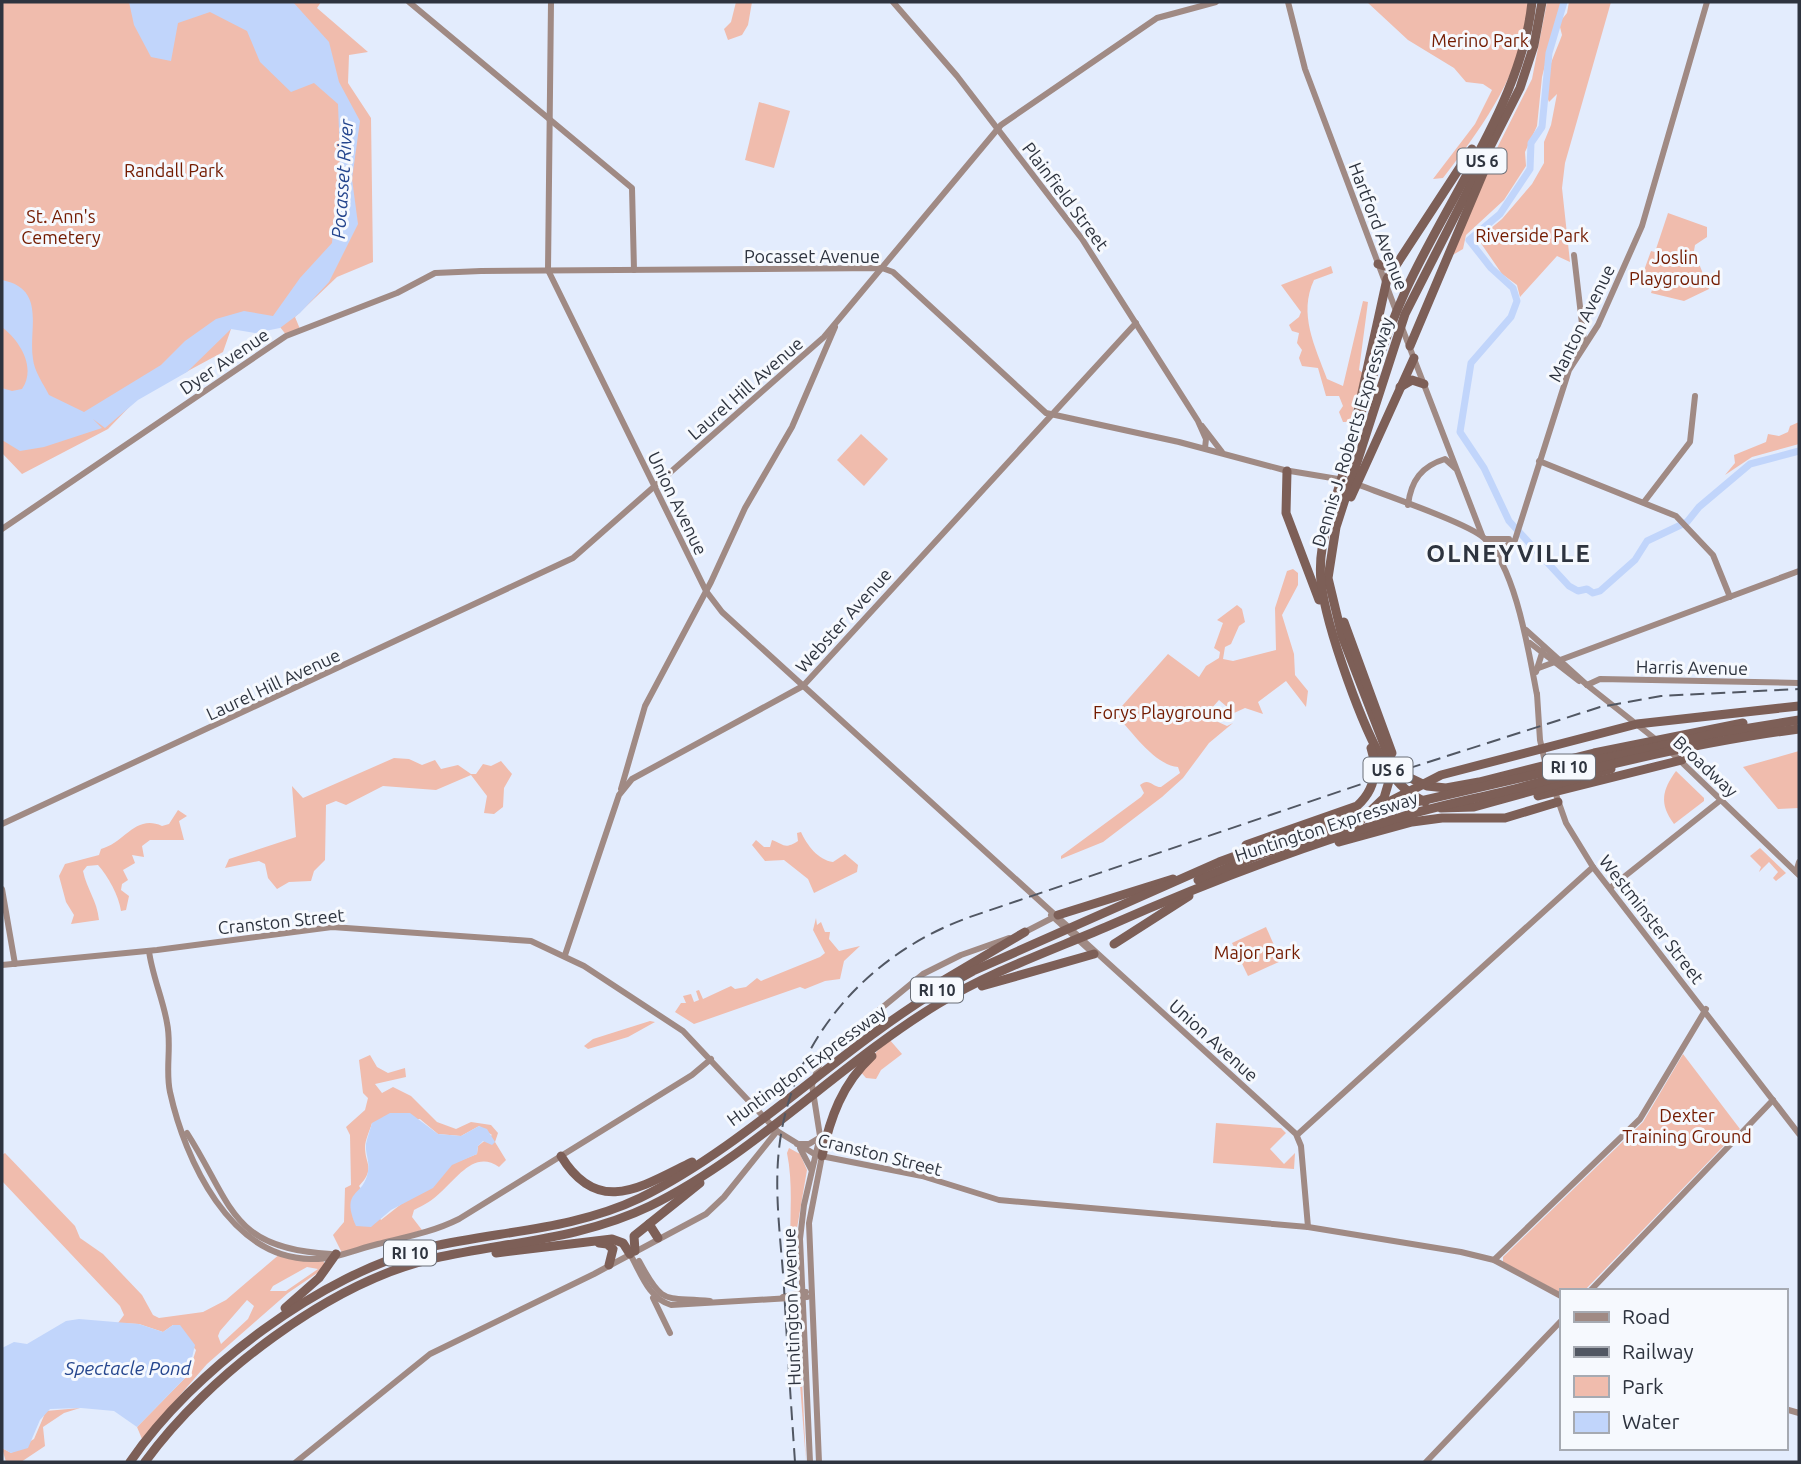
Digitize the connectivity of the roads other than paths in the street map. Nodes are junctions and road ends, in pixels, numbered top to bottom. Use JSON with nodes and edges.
{"nodes":[{"id":1,"x":409,"y":2,"type":"edge"},
{"id":2,"x":551,"y":2,"type":"edge"},
{"id":3,"x":893,"y":2,"type":"edge"},
{"id":4,"x":1216,"y":2,"type":"edge"},
{"id":5,"x":1288,"y":2,"type":"edge"},
{"id":6,"x":1532,"y":2,"type":"edge"},
{"id":7,"x":1542,"y":2,"type":"edge"},
{"id":8,"x":1707,"y":2,"type":"edge"},
{"id":9,"x":1510,"y":98,"type":"junction"},
{"id":10,"x":550,"y":120,"type":"junction"},
{"id":11,"x":998,"y":129,"type":"junction"},
{"id":12,"x":1574,"y":255,"type":"dead end"},
{"id":13,"x":1399,"y":261,"type":"junction"},
{"id":14,"x":1378,"y":264,"type":"junction"},
{"id":15,"x":866,"y":267,"type":"junction"},
{"id":16,"x":882,"y":268,"type":"junction"},
{"id":17,"x":548,"y":270,"type":"junction"},
{"id":18,"x":634,"y":270,"type":"junction"},
{"id":19,"x":486,"y":271,"type":"joint"},
{"id":20,"x":872,"y":280,"type":"junction"},
{"id":21,"x":1386,"y":283,"type":"junction"},
{"id":22,"x":838,"y":323,"type":"junction"},
{"id":23,"x":1136,"y":323,"type":"junction"},
{"id":24,"x":1584,"y":341,"type":"dead end"},
{"id":25,"x":1410,"y":346,"type":"junction"},
{"id":26,"x":1414,"y":358,"type":"junction"},
{"id":27,"x":1424,"y":384,"type":"junction"},
{"id":28,"x":1397,"y":391,"type":"junction"},
{"id":29,"x":1695,"y":396,"type":"dead end"},
{"id":30,"x":1054,"y":415,"type":"junction"},
{"id":31,"x":1198,"y":421,"type":"junction"},
{"id":32,"x":1444,"y":437,"type":"junction"},
{"id":33,"x":1205,"y":448,"type":"junction"},
{"id":34,"x":1222,"y":452,"type":"junction"},
{"id":35,"x":1442,"y":460,"type":"junction"},
{"id":36,"x":1539,"y":461,"type":"junction"},
{"id":37,"x":1287,"y":471,"type":"junction"},
{"id":38,"x":1352,"y":475,"type":"junction"},
{"id":39,"x":1460,"y":476,"type":"junction"},
{"id":40,"x":654,"y":489,"type":"junction"},
{"id":41,"x":1346,"y":490,"type":"junction"},
{"id":42,"x":1644,"y":502,"type":"junction"},
{"id":43,"x":1408,"y":505,"type":"junction"},
{"id":44,"x":1476,"y":521,"type":"junction"},
{"id":45,"x":2,"y":529,"type":"edge"},
{"id":46,"x":1468,"y":529,"type":"junction"},
{"id":47,"x":1484,"y":537,"type":"junction"},
{"id":48,"x":1512,"y":538,"type":"junction"},
{"id":49,"x":1494,"y":550,"type":"junction"},
{"id":50,"x":1799,"y":571,"type":"edge"},
{"id":51,"x":706,"y":591,"type":"junction"},
{"id":52,"x":1730,"y":597,"type":"junction"},
{"id":53,"x":1524,"y":628,"type":"junction"},
{"id":54,"x":1335,"y":641,"type":"junction"},
{"id":55,"x":1528,"y":642,"type":"junction"},
{"id":56,"x":1543,"y":650,"type":"junction"},
{"id":57,"x":1555,"y":660,"type":"junction"},
{"id":58,"x":1536,"y":669,"type":"junction"},
{"id":59,"x":1799,"y":683,"type":"edge"},
{"id":60,"x":1587,"y":685,"type":"junction"},
{"id":61,"x":803,"y":686,"type":"junction"},
{"id":62,"x":1360,"y":687,"type":"junction"},
{"id":63,"x":1537,"y":695,"type":"junction"},
{"id":64,"x":1796,"y":706,"type":"edge"},
{"id":65,"x":1799,"y":718,"type":"edge"},
{"id":66,"x":1637,"y":724,"type":"junction"},
{"id":67,"x":1799,"y":729,"type":"edge"},
{"id":68,"x":1667,"y":737,"type":"junction"},
{"id":69,"x":1543,"y":755,"type":"junction"},
{"id":70,"x":1677,"y":756,"type":"junction"},
{"id":71,"x":619,"y":795,"type":"junction"},
{"id":72,"x":1722,"y":799,"type":"junction"},
{"id":73,"x":1557,"y":800,"type":"junction"},
{"id":74,"x":1362,"y":815,"type":"junction"},
{"id":75,"x":2,"y":824,"type":"edge"},
{"id":76,"x":1296,"y":850,"type":"junction"},
{"id":77,"x":1799,"y":862,"type":"edge"},
{"id":78,"x":1593,"y":867,"type":"junction"},
{"id":79,"x":1234,"y":872,"type":"junction"},
{"id":80,"x":1195,"y":873,"type":"junction"},
{"id":81,"x":1798,"y":873,"type":"edge"},
{"id":82,"x":1610,"y":888,"type":"junction"},
{"id":83,"x":2,"y":889,"type":"edge"},
{"id":84,"x":1043,"y":904,"type":"junction"},
{"id":85,"x":1139,"y":913,"type":"junction"},
{"id":86,"x":1058,"y":919,"type":"junction"},
{"id":87,"x":1037,"y":926,"type":"junction"},
{"id":88,"x":1025,"y":932,"type":"junction"},
{"id":89,"x":1114,"y":944,"type":"junction"},
{"id":90,"x":1093,"y":950,"type":"junction"},
{"id":91,"x":149,"y":951,"type":"junction"},
{"id":92,"x":565,"y":955,"type":"junction"},
{"id":93,"x":15,"y":964,"type":"junction"},
{"id":94,"x":2,"y":965,"type":"edge"},
{"id":95,"x":1111,"y":966,"type":"junction"},
{"id":96,"x":937,"y":1004,"type":"junction"},
{"id":97,"x":1706,"y":1009,"type":"junction"},
{"id":98,"x":912,"y":1021,"type":"junction"},
{"id":99,"x":862,"y":1043,"type":"junction"},
{"id":100,"x":711,"y":1059,"type":"junction"},
{"id":101,"x":1773,"y":1100,"type":"junction"},
{"id":102,"x":778,"y":1131,"type":"junction"},
{"id":103,"x":739,"y":1134,"type":"junction"},
{"id":104,"x":1297,"y":1135,"type":"junction"},
{"id":105,"x":1799,"y":1135,"type":"edge"},
{"id":106,"x":820,"y":1136,"type":"junction"},
{"id":107,"x":796,"y":1144,"type":"junction"},
{"id":108,"x":819,"y":1155,"type":"junction"},
{"id":109,"x":561,"y":1156,"type":"junction"},
{"id":110,"x":716,"y":1166,"type":"junction"},
{"id":111,"x":811,"y":1172,"type":"junction"},
{"id":112,"x":207,"y":1175,"type":"junction"},
{"id":113,"x":649,"y":1224,"type":"junction"},
{"id":114,"x":1308,"y":1227,"type":"junction"},
{"id":115,"x":658,"y":1238,"type":"junction"},
{"id":116,"x":587,"y":1243,"type":"junction"},
{"id":117,"x":633,"y":1252,"type":"junction"},
{"id":118,"x":336,"y":1254,"type":"junction"},
{"id":119,"x":442,"y":1257,"type":"junction"},
{"id":120,"x":319,"y":1259,"type":"junction"},
{"id":121,"x":1494,"y":1260,"type":"junction"},
{"id":122,"x":609,"y":1265,"type":"junction"},
{"id":123,"x":326,"y":1271,"type":"junction"},
{"id":124,"x":649,"y":1284,"type":"junction"},
{"id":125,"x":1592,"y":1289,"type":"edge"},
{"id":126,"x":811,"y":1294,"type":"junction"},
{"id":127,"x":803,"y":1295,"type":"junction"},
{"id":128,"x":1560,"y":1295,"type":"edge"},
{"id":129,"x":793,"y":1296,"type":"junction"},
{"id":130,"x":716,"y":1302,"type":"junction"},
{"id":131,"x":804,"y":1312,"type":"junction"},
{"id":132,"x":1560,"y":1322,"type":"edge"},
{"id":133,"x":670,"y":1333,"type":"dead end"},
{"id":134,"x":237,"y":1353,"type":"junction"},
{"id":135,"x":130,"y":1462,"type":"edge"},
{"id":136,"x":145,"y":1462,"type":"edge"},
{"id":137,"x":296,"y":1462,"type":"edge"},
{"id":138,"x":810,"y":1462,"type":"edge"},
{"id":139,"x":820,"y":1462,"type":"edge"},
{"id":140,"x":1426,"y":1462,"type":"edge"}],
"edges":[{"from":1,"to":10,"type":"main road"},
{"from":2,"to":10,"type":"main road","name":"Union Avenue"},
{"from":3,"to":11,"type":"main road","name":"Plainfield Street"},
{"from":4,"to":11,"type":"main road","name":"Laurel Hill Avenue"},
{"from":5,"to":14,"type":"main road","name":"Hartford Avenue"},
{"from":6,"to":9,"type":"highway","name":"Dennis J. Roberts Expressway","number":"US 6"},
{"from":7,"to":9,"type":"highway","name":"Dennis J. Roberts Expressway","number":"US 6"},
{"from":8,"to":36,"type":"main road","name":"Manton Avenue"},
{"from":9,"to":13,"type":"highway"},
{"from":9,"to":25,"type":"highway"},
{"from":9,"to":38,"type":"highway","name":"Dennis J. Roberts Expressway","number":"US 6"},
{"from":9,"to":38,"type":"highway","name":"Dennis J. Roberts Expressway","number":"US 6"},
{"from":10,"to":17,"type":"main road","name":"Union Avenue"},
{"from":10,"to":18,"type":"main road"},
{"from":11,"to":16,"type":"main road","name":"Laurel Hill Avenue"},
{"from":11,"to":23,"type":"main road","name":"Plainfield Street"},
{"from":12,"to":24,"type":"main road"},
{"from":13,"to":14,"type":"highway"},
{"from":13,"to":21,"type":"highway"},
{"from":14,"to":21,"type":"main road","name":"Hartford Avenue"},
{"from":15,"to":16,"type":"main road","name":"Pocasset Avenue"},
{"from":15,"to":18,"type":"main road","name":"Pocasset Avenue"},
{"from":15,"to":20,"type":"main road"},
{"from":16,"to":20,"type":"main road","name":"Laurel Hill Avenue"},
{"from":16,"to":30,"type":"main road","name":"Pocasset Avenue"},
{"from":17,"to":18,"type":"main road","name":"Pocasset Avenue"},
{"from":17,"to":19,"type":"main road","name":"Pocasset Avenue"},
{"from":17,"to":40,"type":"main road","name":"Union Avenue"},
{"from":19,"to":45,"type":"main road","name":"Dyer Avenue"},
{"from":20,"to":22,"type":"main road","name":"Laurel Hill Avenue"},
{"from":21,"to":25,"type":"main road","name":"Hartford Avenue"},
{"from":21,"to":38,"type":"highway"},
{"from":22,"to":40,"type":"main road","name":"Laurel Hill Avenue"},
{"from":22,"to":51,"type":"main road"},
{"from":23,"to":30,"type":"main road","name":"Webster Avenue"},
{"from":23,"to":31,"type":"main road","name":"Plainfield Street"},
{"from":25,"to":26,"type":"main road","name":"Hartford Avenue"},
{"from":26,"to":27,"type":"main road","name":"Hartford Avenue"},
{"from":26,"to":28,"type":"highway"},
{"from":27,"to":28,"type":"highway"},
{"from":27,"to":32,"type":"main road","name":"Hartford Avenue"},
{"from":28,"to":38,"type":"highway"},
{"from":29,"to":42,"type":"main road"},
{"from":30,"to":33,"type":"main road","name":"Pocasset Avenue"},
{"from":30,"to":61,"type":"main road","name":"Webster Avenue"},
{"from":31,"to":33,"type":"main road","name":"Plainfield Street"},
{"from":31,"to":34,"type":"main road","name":"Plainfield Street"},
{"from":32,"to":35,"type":"main road"},
{"from":32,"to":39,"type":"main road","name":"Hartford Avenue"},
{"from":33,"to":34,"type":"main road"},
{"from":34,"to":37,"type":"main road"},
{"from":35,"to":39,"type":"main road"},
{"from":35,"to":43,"type":"main road"},
{"from":36,"to":42,"type":"main road"},
{"from":36,"to":48,"type":"main road","name":"Manton Avenue"},
{"from":37,"to":43,"type":"main road"},
{"from":37,"to":54,"type":"highway"},
{"from":38,"to":41,"type":"highway"},
{"from":38,"to":41,"type":"highway","name":"Dennis J. Roberts Expressway","number":"US 6"},
{"from":39,"to":44,"type":"main road","name":"Hartford Avenue"},
{"from":40,"to":51,"type":"main road","name":"Union Avenue"},
{"from":40,"to":75,"type":"main road","name":"Laurel Hill Avenue"},
{"from":41,"to":54,"type":"highway","name":"Dennis J. Roberts Expressway","number":"US 6"},
{"from":41,"to":62,"type":"highway","name":"Dennis J. Roberts Expressway"},
{"from":42,"to":52,"type":"main road"},
{"from":43,"to":46,"type":"main road"},
{"from":44,"to":46,"type":"main road"},
{"from":44,"to":47,"type":"main road","name":"Hartford Avenue"},
{"from":46,"to":47,"type":"main road"},
{"from":47,"to":48,"type":"main road"},
{"from":47,"to":49,"type":"main road","name":"Hartford Avenue"},
{"from":48,"to":49,"type":"main road"},
{"from":49,"to":53,"type":"main road","name":"Westminster Street"},
{"from":50,"to":52,"type":"main road"},
{"from":51,"to":61,"type":"main road","name":"Union Avenue"},
{"from":51,"to":71,"type":"main road"},
{"from":52,"to":57,"type":"main road"},
{"from":53,"to":55,"type":"main road","name":"Westminster Street"},
{"from":53,"to":56,"type":"main road","name":"Broadway"},
{"from":54,"to":62,"type":"highway","name":"Dennis J. Roberts Expressway","number":"US 6"},
{"from":55,"to":56,"type":"main road","name":"Broadway"},
{"from":55,"to":63,"type":"main road","name":"Westminster Street"},
{"from":56,"to":57,"type":"main road","name":"Broadway"},
{"from":56,"to":58,"type":"main road","name":"Westminster Street"},
{"from":57,"to":58,"type":"main road"},
{"from":57,"to":60,"type":"main road","name":"Broadway"},
{"from":58,"to":63,"type":"main road","name":"Westminster Street"},
{"from":59,"to":60,"type":"main road","name":"Harris Avenue"},
{"from":60,"to":66,"type":"main road","name":"Broadway"},
{"from":61,"to":71,"type":"main road","name":"Webster Avenue"},
{"from":61,"to":84,"type":"main road","name":"Union Avenue"},
{"from":62,"to":68,"type":"highway","name":"Dennis J. Roberts Expressway","number":"US 6"},
{"from":62,"to":70,"type":"highway","name":"Dennis J. Roberts Expressway","number":"US 6"},
{"from":62,"to":80,"type":"highway"},
{"from":62,"to":85,"type":"highway"},
{"from":63,"to":69,"type":"main road","name":"Westminster Street"},
{"from":64,"to":66,"type":"highway"},
{"from":64,"to":68,"type":"highway"},
{"from":65,"to":68,"type":"highway","name":"Dennis J. Roberts Expressway","number":"US 6"},
{"from":65,"to":74,"type":"highway","name":"Huntington Expressway","number":"RI 10"},
{"from":66,"to":69,"type":"highway"},
{"from":66,"to":70,"type":"main road","name":"Broadway"},
{"from":67,"to":70,"type":"highway","number":"US 6"},
{"from":69,"to":73,"type":"main road","name":"Westminster Street"},
{"from":69,"to":74,"type":"highway"},
{"from":70,"to":72,"type":"main road","name":"Broadway"},
{"from":70,"to":76,"type":"highway","name":"Huntington Expressway","number":"RI 10"},
{"from":71,"to":92,"type":"main road","name":"Webster Avenue"},
{"from":72,"to":81,"type":"main road","name":"Broadway"},
{"from":72,"to":82,"type":"main road"},
{"from":73,"to":76,"type":"highway"},
{"from":73,"to":78,"type":"main road","name":"Westminster Street"},
{"from":74,"to":80,"type":"highway","name":"Huntington Expressway","number":"RI 10"},
{"from":76,"to":79,"type":"highway","name":"Huntington Expressway","number":"RI 10"},
{"from":77,"to":81,"type":"main road"},
{"from":78,"to":82,"type":"main road","name":"Westminster Street"},
{"from":78,"to":104,"type":"main road"},
{"from":79,"to":85,"type":"highway","name":"Huntington Expressway","number":"RI 10"},
{"from":79,"to":89,"type":"highway"},
{"from":80,"to":86,"type":"highway"},
{"from":80,"to":99,"type":"highway","name":"Huntington Expressway","number":"RI 10"},
{"from":82,"to":97,"type":"main road","name":"Westminster Street"},
{"from":83,"to":93,"type":"main road"},
{"from":84,"to":86,"type":"main road","name":"Union Avenue"},
{"from":84,"to":87,"type":"main road"},
{"from":85,"to":96,"type":"highway","name":"Huntington Expressway","number":"RI 10"},
{"from":86,"to":87,"type":"main road","name":"Huntington Avenue"},
{"from":86,"to":90,"type":"main road","name":"Union Avenue"},
{"from":87,"to":88,"type":"main road","name":"Huntington Avenue"},
{"from":88,"to":99,"type":"highway"},
{"from":88,"to":106,"type":"main road","name":"Huntington Avenue"},
{"from":89,"to":90,"type":"main road"},
{"from":89,"to":95,"type":"main road"},
{"from":90,"to":95,"type":"main road","name":"Union Avenue"},
{"from":90,"to":96,"type":"highway"},
{"from":91,"to":92,"type":"main road","name":"Cranston Street"},
{"from":91,"to":93,"type":"main road","name":"Cranston Street"},
{"from":91,"to":112,"type":"main road"},
{"from":92,"to":100,"type":"main road","name":"Cranston Street"},
{"from":93,"to":94,"type":"main road","name":"Cranston Street"},
{"from":95,"to":104,"type":"main road","name":"Union Avenue"},
{"from":96,"to":98,"type":"highway","name":"Huntington Expressway","number":"RI 10"},
{"from":97,"to":101,"type":"main road","name":"Westminster Street"},
{"from":97,"to":121,"type":"main road"},
{"from":98,"to":108,"type":"highway"},
{"from":98,"to":110,"type":"highway","name":"Huntington Expressway","number":"RI 10"},
{"from":99,"to":103,"type":"highway","name":"Huntington Expressway","number":"RI 10"},
{"from":100,"to":102,"type":"main road","name":"Cranston Street"},
{"from":100,"to":109,"type":"main road"},
{"from":101,"to":105,"type":"main road","name":"Westminster Street"},
{"from":101,"to":125,"type":"main road"},
{"from":102,"to":107,"type":"main road","name":"Cranston Street"},
{"from":102,"to":115,"type":"main road"},
{"from":103,"to":109,"type":"highway"},
{"from":103,"to":134,"type":"highway","name":"Huntington Expressway","number":"RI 10"},
{"from":104,"to":114,"type":"main road"},
{"from":106,"to":107,"type":"main road"},
{"from":106,"to":108,"type":"main road","name":"Huntington Avenue"},
{"from":107,"to":108,"type":"main road","name":"Cranston Street"},
{"from":107,"to":111,"type":"main road"},
{"from":108,"to":111,"type":"main road","name":"Huntington Avenue"},
{"from":108,"to":114,"type":"main road","name":"Cranston Street"},
{"from":108,"to":126,"type":"main road","name":"Huntington Avenue"},
{"from":109,"to":118,"type":"main road"},
{"from":110,"to":113,"type":"highway"},
{"from":110,"to":119,"type":"highway","name":"Huntington Expressway","number":"RI 10"},
{"from":111,"to":127,"type":"main road","name":"Huntington Avenue"},
{"from":112,"to":118,"type":"main road"},
{"from":112,"to":120,"type":"main road"},
{"from":113,"to":115,"type":"highway"},
{"from":113,"to":117,"type":"highway"},
{"from":114,"to":121,"type":"main road","name":"Cranston Street"},
{"from":115,"to":117,"type":"main road"},
{"from":116,"to":117,"type":"highway"},
{"from":116,"to":119,"type":"highway"},
{"from":116,"to":122,"type":"highway"},
{"from":117,"to":122,"type":"main road"},
{"from":117,"to":124,"type":"main road"},
{"from":118,"to":120,"type":"main road"},
{"from":118,"to":123,"type":"highway"},
{"from":119,"to":136,"type":"highway","name":"Huntington Expressway","number":"RI 10"},
{"from":120,"to":123,"type":"highway"},
{"from":121,"to":128,"type":"main road","name":"Cranston Street"},
{"from":122,"to":137,"type":"main road"},
{"from":123,"to":134,"type":"highway"},
{"from":124,"to":130,"type":"main road"},
{"from":124,"to":130,"type":"main road"},
{"from":124,"to":133,"type":"main road"},
{"from":126,"to":127,"type":"main road"},
{"from":126,"to":139,"type":"main road","name":"Huntington Avenue"},
{"from":127,"to":129,"type":"main road"},
{"from":127,"to":131,"type":"main road","name":"Huntington Avenue"},
{"from":129,"to":130,"type":"main road"},
{"from":129,"to":131,"type":"main road"},
{"from":131,"to":138,"type":"main road","name":"Huntington Avenue"},
{"from":132,"to":140,"type":"main road"},
{"from":134,"to":135,"type":"highway","name":"Huntington Expressway","number":"RI 10"}]}
